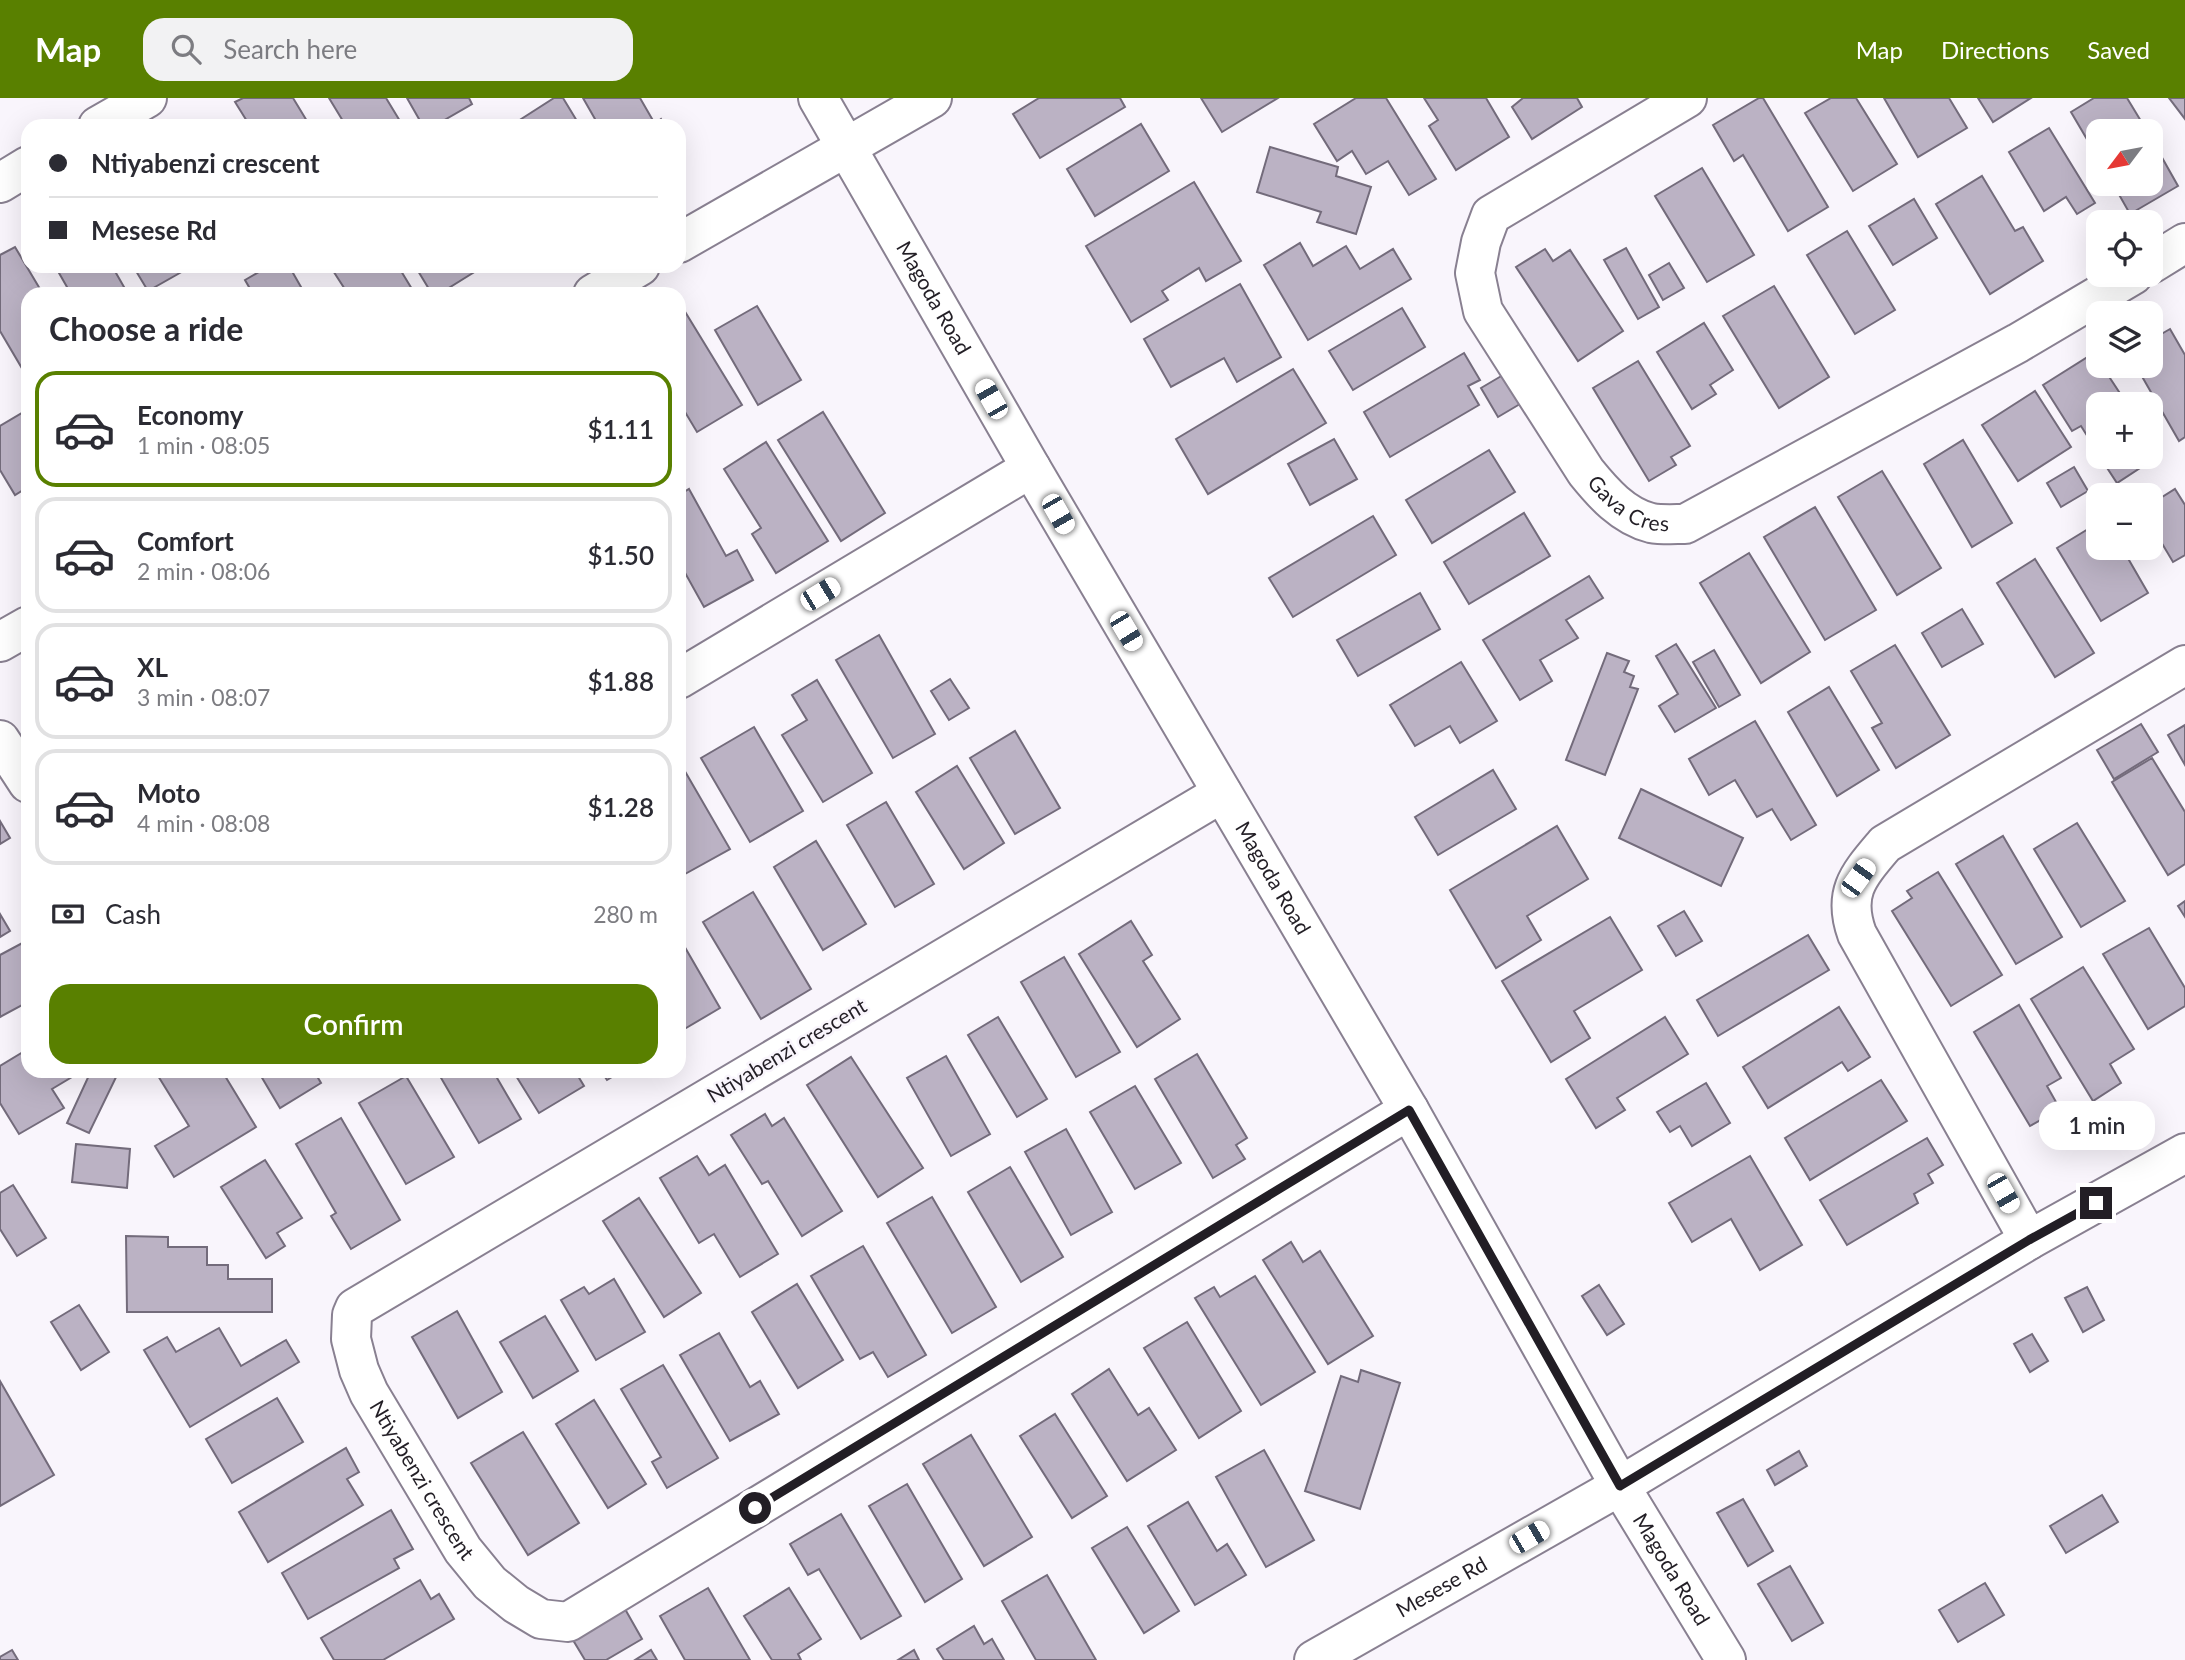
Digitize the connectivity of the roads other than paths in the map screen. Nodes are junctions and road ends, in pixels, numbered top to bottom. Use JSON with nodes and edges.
{"nodes":[{"id":1,"x":147,"y":98,"type":"edge"},
{"id":2,"x":818,"y":98,"type":"edge"},
{"id":3,"x":932,"y":98,"type":"edge"},
{"id":4,"x":1688,"y":98,"type":"edge"},
{"id":5,"x":110,"y":119,"type":"edge"},
{"id":6,"x":846,"y":145,"type":"junction"},
{"id":7,"x":21,"y":170,"type":"edge"},
{"id":8,"x":0,"y":183,"type":"edge"},
{"id":9,"x":686,"y":239,"type":"edge"},
{"id":10,"x":2185,"y":243,"type":"edge"},
{"id":11,"x":2163,"y":257,"type":"edge"},
{"id":12,"x":628,"y":273,"type":"edge"},
{"id":13,"x":605,"y":287,"type":"edge"},
{"id":14,"x":2112,"y":287,"type":"edge"},
{"id":15,"x":1031,"y":468,"type":"junction"},
{"id":16,"x":21,"y":630,"type":"edge"},
{"id":17,"x":0,"y":642,"type":"edge"},
{"id":18,"x":2185,"y":665,"type":"edge"},
{"id":19,"x":686,"y":675,"type":"edge"},
{"id":20,"x":0,"y":740,"type":"edge"},
{"id":21,"x":21,"y":772,"type":"edge"},
{"id":22,"x":1222,"y":793,"type":"junction"},
{"id":23,"x":1409,"y":1110,"type":"junction"},
{"id":24,"x":2185,"y":1153,"type":"edge"},
{"id":25,"x":2029,"y":1240,"type":"junction"},
{"id":26,"x":1620,"y":1486,"type":"junction"},
{"id":27,"x":1314,"y":1660,"type":"edge"},
{"id":28,"x":1726,"y":1660,"type":"edge"}],
"edges":[{"from":1,"to":5,"type":"street"},
{"from":2,"to":6,"type":"street","name":"Magoda Road"},
{"from":3,"to":6,"type":"street"},
{"from":4,"to":14,"type":"street","name":"Gava Cres"},
{"from":6,"to":9,"type":"street"},
{"from":6,"to":15,"type":"street","name":"Magoda Road"},
{"from":7,"to":8,"type":"street"},
{"from":10,"to":11,"type":"street"},
{"from":12,"to":13,"type":"street"},
{"from":15,"to":19,"type":"street"},
{"from":15,"to":22,"type":"street","name":"Magoda Road"},
{"from":16,"to":17,"type":"street"},
{"from":18,"to":25,"type":"street"},
{"from":20,"to":21,"type":"street"},
{"from":22,"to":23,"type":"street","name":"Magoda Road"},
{"from":22,"to":23,"type":"street","name":"Ntiyabenzi crescent"},
{"from":23,"to":26,"type":"street","name":"Magoda Road"},
{"from":24,"to":25,"type":"street","name":"Mesese Rd"},
{"from":25,"to":26,"type":"street","name":"Mesese Rd"},
{"from":26,"to":27,"type":"street","name":"Mesese Rd"},
{"from":26,"to":28,"type":"street","name":"Magoda Road"}]}
